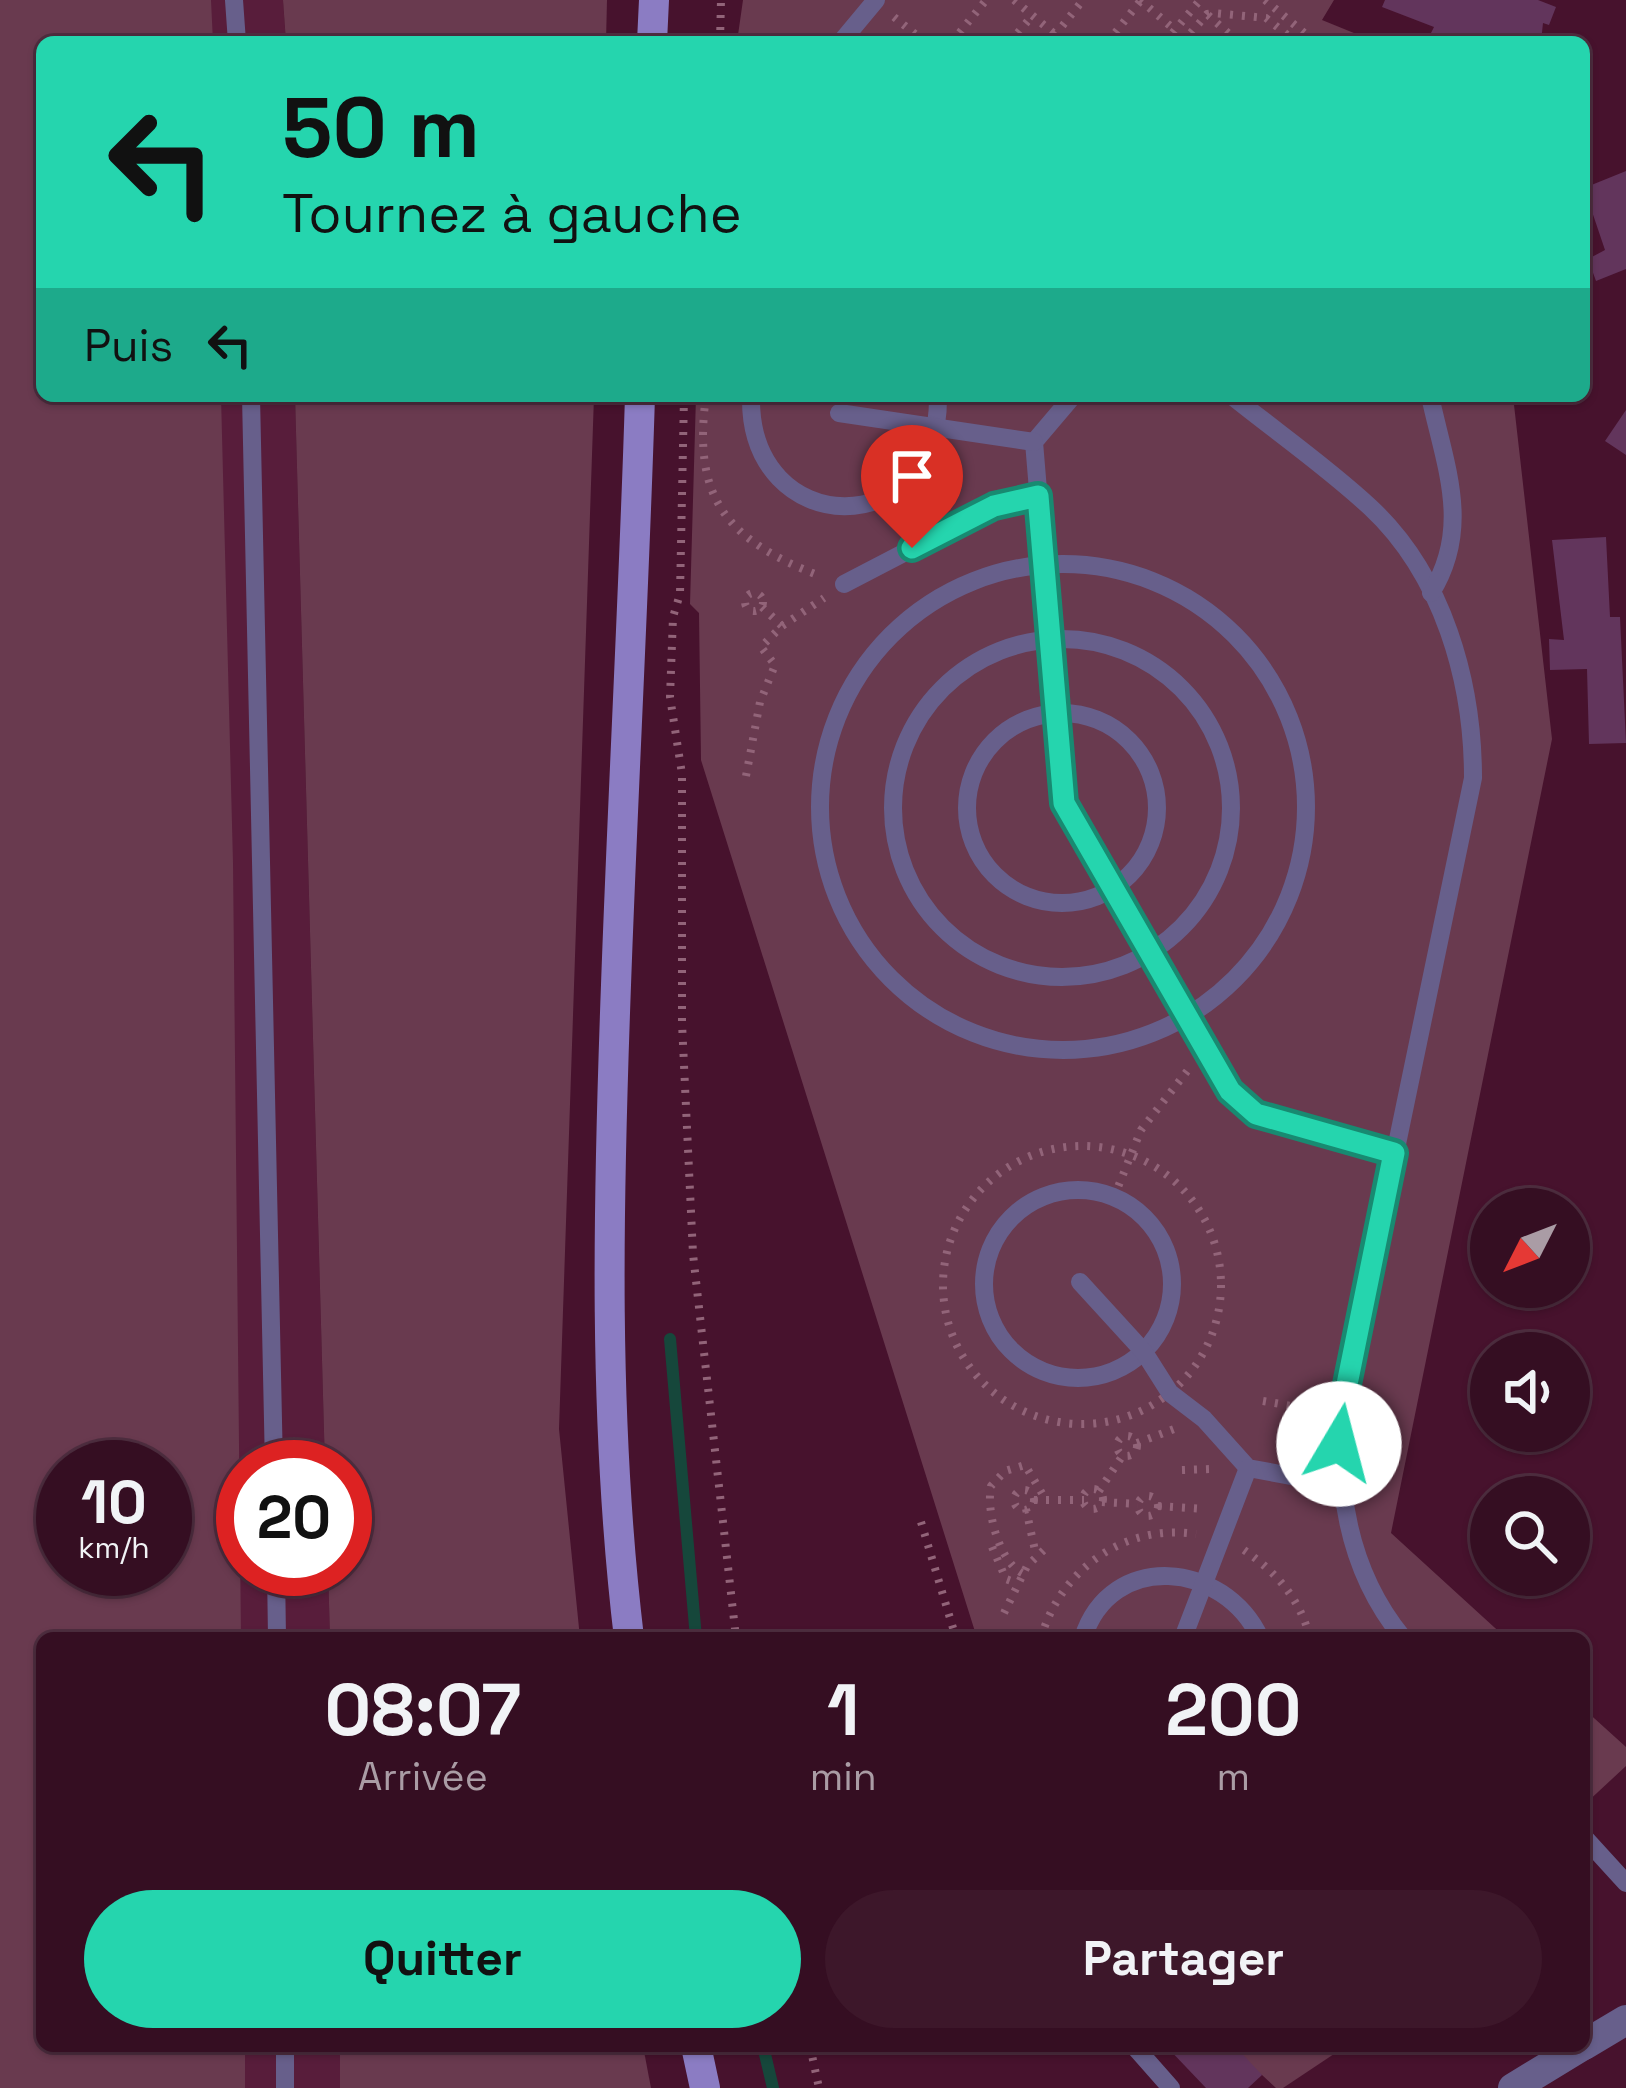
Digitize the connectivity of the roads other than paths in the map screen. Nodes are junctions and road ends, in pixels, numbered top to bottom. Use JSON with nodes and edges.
{"nodes":[{"id":1,"x":234,"y":0,"type":"edge"},
{"id":2,"x":653,"y":0,"type":"edge"},
{"id":3,"x":876,"y":0,"type":"edge"},
{"id":4,"x":237,"y":36,"type":"edge"},
{"id":5,"x":652,"y":36,"type":"edge"},
{"id":6,"x":846,"y":36,"type":"edge"},
{"id":7,"x":251,"y":402,"type":"edge"},
{"id":8,"x":640,"y":402,"type":"edge"},
{"id":9,"x":751,"y":402,"type":"edge"},
{"id":10,"x":938,"y":402,"type":"edge"},
{"id":11,"x":1068,"y":402,"type":"edge"},
{"id":12,"x":1240,"y":402,"type":"edge"},
{"id":13,"x":1431,"y":402,"type":"edge"},
{"id":14,"x":839,"y":413,"type":"dead end"},
{"id":15,"x":939,"y":428,"type":"junction"},
{"id":16,"x":1034,"y":442,"type":"junction"},
{"id":17,"x":1038,"y":496,"type":"junction"},
{"id":18,"x":1043,"y":564,"type":"junction"},
{"id":19,"x":844,"y":584,"type":"road end"},
{"id":20,"x":1431,"y":593,"type":"junction"},
{"id":21,"x":1050,"y":639,"type":"junction"},
{"id":22,"x":1057,"y":712,"type":"junction"},
{"id":23,"x":1114,"y":889,"type":"junction"},
{"id":24,"x":1152,"y":952,"type":"junction"},
{"id":25,"x":1189,"y":1016,"type":"junction"},
{"id":26,"x":1394,"y":1153,"type":"junction"},
{"id":27,"x":1080,"y":1282,"type":"dead end"},
{"id":28,"x":1144,"y":1352,"type":"junction"},
{"id":29,"x":273,"y":1440,"type":"edge"},
{"id":30,"x":1249,"y":1468,"type":"junction"},
{"id":31,"x":1340,"y":1485,"type":"junction"},
{"id":32,"x":1204,"y":1581,"type":"junction"},
{"id":33,"x":276,"y":1596,"type":"edge"},
{"id":34,"x":277,"y":1632,"type":"edge"},
{"id":35,"x":628,"y":1632,"type":"edge"},
{"id":36,"x":1086,"y":1632,"type":"edge"},
{"id":37,"x":1185,"y":1632,"type":"edge"},
{"id":38,"x":1258,"y":1632,"type":"edge"},
{"id":39,"x":1399,"y":1632,"type":"edge"},
{"id":40,"x":1590,"y":1844,"type":"edge"},
{"id":41,"x":1626,"y":1883,"type":"edge"},
{"id":42,"x":1626,"y":2020,"type":"edge"},
{"id":43,"x":1590,"y":2042,"type":"edge"},
{"id":44,"x":285,"y":2052,"type":"edge"},
{"id":45,"x":697,"y":2052,"type":"edge"},
{"id":46,"x":1139,"y":2052,"type":"edge"},
{"id":47,"x":1573,"y":2052,"type":"edge"},
{"id":48,"x":285,"y":2088,"type":"edge"},
{"id":49,"x":705,"y":2088,"type":"edge"},
{"id":50,"x":1171,"y":2088,"type":"edge"},
{"id":51,"x":1513,"y":2088,"type":"edge"}],
"edges":[{"from":1,"to":4,"type":"lane"},
{"from":2,"to":5,"type":"street"},
{"from":3,"to":6,"type":"lane"},
{"from":7,"to":29,"type":"lane"},
{"from":8,"to":35,"type":"street"},
{"from":9,"to":15,"type":"lane"},
{"from":10,"to":15,"type":"lane"},
{"from":11,"to":16,"type":"lane"},
{"from":12,"to":20,"type":"lane"},
{"from":13,"to":20,"type":"lane"},
{"from":14,"to":15,"type":"lane"},
{"from":15,"to":16,"type":"lane"},
{"from":16,"to":17,"type":"lane"},
{"from":17,"to":18,"type":"lane"},
{"from":17,"to":19,"type":"lane"},
{"from":18,"to":21,"type":"lane"},
{"from":18,"to":25,"type":"lane"},
{"from":18,"to":25,"type":"lane"},
{"from":20,"to":26,"type":"lane"},
{"from":21,"to":22,"type":"lane"},
{"from":21,"to":24,"type":"lane"},
{"from":21,"to":24,"type":"lane"},
{"from":22,"to":23,"type":"lane"},
{"from":22,"to":23,"type":"lane"},
{"from":22,"to":23,"type":"lane"},
{"from":23,"to":24,"type":"lane"},
{"from":24,"to":25,"type":"lane"},
{"from":25,"to":26,"type":"lane"},
{"from":26,"to":31,"type":"lane"},
{"from":27,"to":28,"type":"lane"},
{"from":28,"to":28,"type":"lane"},
{"from":28,"to":30,"type":"lane"},
{"from":30,"to":31,"type":"lane"},
{"from":30,"to":32,"type":"lane"},
{"from":31,"to":39,"type":"lane"},
{"from":32,"to":36,"type":"lane"},
{"from":32,"to":37,"type":"lane"},
{"from":32,"to":38,"type":"lane"},
{"from":33,"to":34,"type":"lane"},
{"from":40,"to":41,"type":"lane"},
{"from":42,"to":43,"type":"street"},
{"from":44,"to":48,"type":"lane"},
{"from":45,"to":49,"type":"street"},
{"from":46,"to":50,"type":"lane"},
{"from":47,"to":51,"type":"street"}]}
